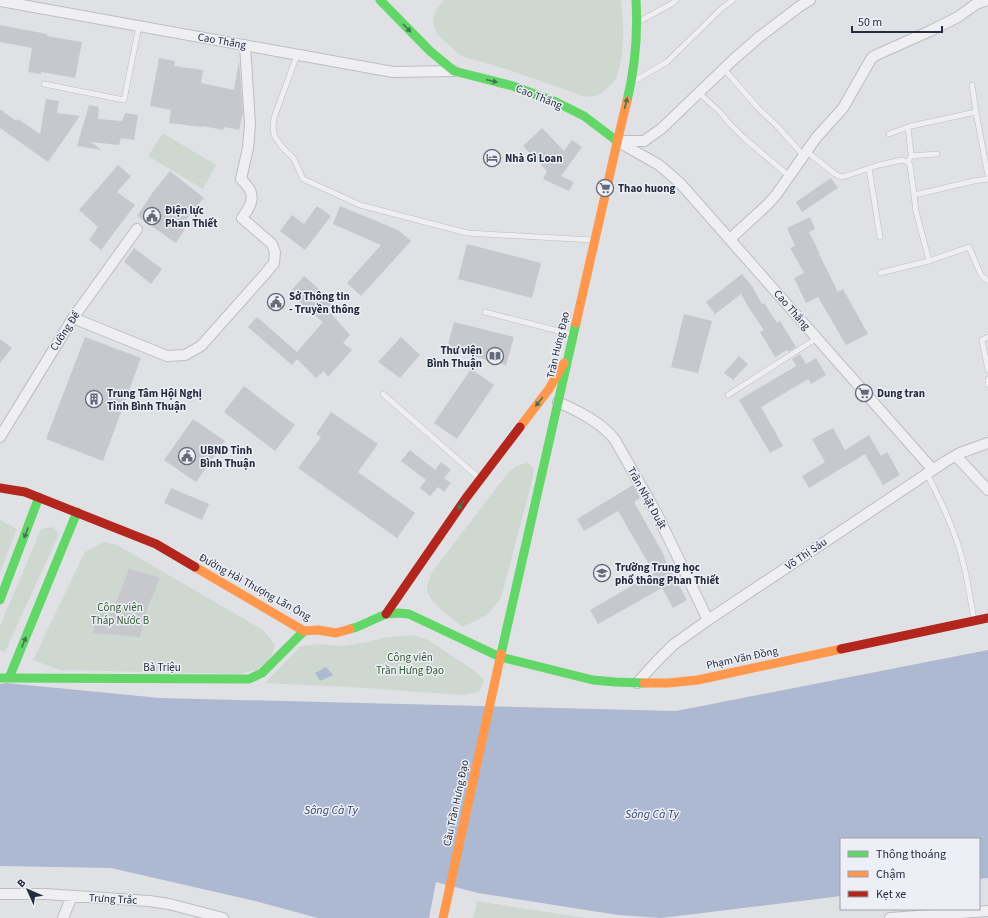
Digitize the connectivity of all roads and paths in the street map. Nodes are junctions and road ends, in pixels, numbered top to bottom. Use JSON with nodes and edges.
{"nodes":[{"id":1,"x":380,"y":0,"type":"edge"},
{"id":2,"x":636,"y":0,"type":"edge"},
{"id":3,"x":676,"y":0,"type":"edge"},
{"id":4,"x":733,"y":0,"type":"edge"},
{"id":5,"x":810,"y":0,"type":"edge"},
{"id":6,"x":987,"y":0,"type":"edge"},
{"id":7,"x":0,"y":1,"type":"edge"},
{"id":8,"x":638,"y":23,"type":"junction"},
{"id":9,"x":139,"y":26,"type":"junction"},
{"id":10,"x":245,"y":46,"type":"junction"},
{"id":11,"x":297,"y":55,"type":"junction"},
{"id":12,"x":724,"y":69,"type":"junction"},
{"id":13,"x":454,"y":71,"type":"junction"},
{"id":14,"x":631,"y":83,"type":"junction"},
{"id":15,"x":44,"y":84,"type":"dead end"},
{"id":16,"x":972,"y":85,"type":"dead end"},
{"id":17,"x":699,"y":93,"type":"junction"},
{"id":18,"x":976,"y":112,"type":"junction"},
{"id":19,"x":908,"y":127,"type":"junction"},
{"id":20,"x":889,"y":134,"type":"dead end"},
{"id":21,"x":616,"y":141,"type":"junction"},
{"id":22,"x":805,"y":153,"type":"junction"},
{"id":23,"x":937,"y":154,"type":"dead end"},
{"id":24,"x":911,"y":156,"type":"junction"},
{"id":25,"x":908,"y":162,"type":"junction"},
{"id":26,"x":869,"y":168,"type":"junction"},
{"id":27,"x":789,"y":176,"type":"junction"},
{"id":28,"x":988,"y":178,"type":"edge"},
{"id":29,"x":914,"y":195,"type":"junction"},
{"id":30,"x":137,"y":229,"type":"dead end"},
{"id":31,"x":880,"y":237,"type":"dead end"},
{"id":32,"x":730,"y":239,"type":"junction"},
{"id":33,"x":594,"y":240,"type":"junction"},
{"id":34,"x":929,"y":262,"type":"junction"},
{"id":35,"x":880,"y":273,"type":"dead end"},
{"id":36,"x":988,"y":281,"type":"edge"},
{"id":37,"x":485,"y":312,"type":"dead end"},
{"id":38,"x":73,"y":318,"type":"junction"},
{"id":39,"x":573,"y":334,"type":"junction"},
{"id":40,"x":988,"y":337,"type":"edge"},
{"id":41,"x":817,"y":338,"type":"junction"},
{"id":42,"x":568,"y":357,"type":"junction"},
{"id":43,"x":988,"y":370,"type":"edge"},
{"id":44,"x":988,"y":379,"type":"edge"},
{"id":45,"x":988,"y":386,"type":"edge"},
{"id":46,"x":383,"y":394,"type":"dead end"},
{"id":47,"x":728,"y":395,"type":"dead end"},
{"id":48,"x":558,"y":402,"type":"junction"},
{"id":49,"x":0,"y":437,"type":"edge"},
{"id":50,"x":988,"y":443,"type":"edge"},
{"id":51,"x":956,"y":456,"type":"junction"},
{"id":52,"x":930,"y":472,"type":"junction"},
{"id":53,"x":480,"y":479,"type":"junction"},
{"id":54,"x":0,"y":488,"type":"edge"},
{"id":55,"x":988,"y":490,"type":"edge"},
{"id":56,"x":40,"y":497,"type":"junction"},
{"id":57,"x":77,"y":512,"type":"junction"},
{"id":58,"x":0,"y":600,"type":"edge"},
{"id":59,"x":386,"y":614,"type":"junction"},
{"id":60,"x":988,"y":618,"type":"edge"},
{"id":61,"x":708,"y":620,"type":"junction"},
{"id":62,"x":974,"y":620,"type":"junction"},
{"id":63,"x":304,"y":631,"type":"junction"},
{"id":64,"x":500,"y":657,"type":"junction"},
{"id":65,"x":5,"y":678,"type":"edge"},
{"id":66,"x":637,"y":683,"type":"junction"},
{"id":67,"x":492,"y":694,"type":"joint"},
{"id":68,"x":0,"y":894,"type":"edge"},
{"id":69,"x":72,"y":896,"type":"junction"},
{"id":70,"x":988,"y":911,"type":"edge"},
{"id":71,"x":63,"y":918,"type":"edge"},
{"id":72,"x":223,"y":918,"type":"edge"},
{"id":73,"x":443,"y":918,"type":"edge"},
{"id":74,"x":890,"y":918,"type":"edge"}],
"edges":[{"from":1,"to":13,"type":"street","one_way":true},
{"from":2,"to":8,"type":"street","name":"Trần Hưng Đạo"},
{"from":3,"to":8,"type":"lane"},
{"from":4,"to":14,"type":"lane"},
{"from":5,"to":12,"type":"street"},
{"from":6,"to":22,"type":"street"},
{"from":7,"to":9,"type":"street","name":"Cao Thắng"},
{"from":8,"to":14,"type":"street","name":"Trần Hưng Đạo"},
{"from":9,"to":10,"type":"street","name":"Cao Thắng"},
{"from":9,"to":15,"type":"lane"},
{"from":10,"to":11,"type":"street","name":"Cao Thắng"},
{"from":10,"to":38,"type":"street"},
{"from":11,"to":13,"type":"street","name":"Cao Thắng"},
{"from":11,"to":33,"type":"lane"},
{"from":12,"to":17,"type":"street"},
{"from":12,"to":22,"type":"lane"},
{"from":13,"to":21,"type":"street","name":"Cao Thắng","one_way":true},
{"from":21,"to":14,"type":"street","name":"Trần Hưng Đạo","one_way":true},
{"from":16,"to":18,"type":"lane"},
{"from":17,"to":21,"type":"street"},
{"from":17,"to":27,"type":"lane"},
{"from":18,"to":19,"type":"lane"},
{"from":18,"to":28,"type":"lane"},
{"from":19,"to":20,"type":"lane"},
{"from":19,"to":24,"type":"lane"},
{"from":21,"to":32,"type":"street","name":"Cao Thắng"},
{"from":21,"to":33,"type":"street","name":"Trần Hưng Đạo"},
{"from":22,"to":26,"type":"lane"},
{"from":22,"to":27,"type":"street"},
{"from":23,"to":24,"type":"lane"},
{"from":24,"to":25,"type":"lane"},
{"from":25,"to":26,"type":"lane"},
{"from":25,"to":29,"type":"lane"},
{"from":26,"to":31,"type":"lane"},
{"from":27,"to":32,"type":"street"},
{"from":28,"to":29,"type":"lane"},
{"from":29,"to":34,"type":"lane"},
{"from":30,"to":38,"type":"street","name":"Cường Để"},
{"from":32,"to":41,"type":"street","name":"Cao Thắng"},
{"from":33,"to":39,"type":"street","name":"Trần Hưng Đạo"},
{"from":34,"to":35,"type":"lane"},
{"from":34,"to":36,"type":"lane"},
{"from":37,"to":39,"type":"lane"},
{"from":38,"to":49,"type":"street","name":"Cường Để"},
{"from":39,"to":42,"type":"street","name":"Trần Hưng Đạo"},
{"from":40,"to":43,"type":"lane"},
{"from":41,"to":47,"type":"lane"},
{"from":41,"to":52,"type":"street","name":"Cao Thắng"},
{"from":42,"to":48,"type":"street","name":"Trần Hưng Đạo"},
{"from":42,"to":53,"type":"street","one_way":true},
{"from":44,"to":45,"type":"lane"},
{"from":46,"to":53,"type":"lane"},
{"from":48,"to":61,"type":"street","name":"Trần Nhật Duật"},
{"from":48,"to":64,"type":"street","name":"Trần Hưng Đạo"},
{"from":50,"to":51,"type":"street","name":"Võ Thị Sáu"},
{"from":51,"to":52,"type":"street","name":"Võ Thị Sáu"},
{"from":51,"to":55,"type":"street"},
{"from":52,"to":61,"type":"street","name":"Võ Thị Sáu"},
{"from":52,"to":62,"type":"lane"},
{"from":53,"to":59,"type":"street","one_way":true},
{"from":54,"to":56,"type":"street","name":"Đường Hải Thượng Lãn Ông"},
{"from":56,"to":57,"type":"street","name":"Đường Hải Thượng Lãn Ông"},
{"from":56,"to":58,"type":"street","one_way":true},
{"from":57,"to":63,"type":"street","name":"Đường Hải Thượng Lãn Ông"},
{"from":65,"to":57,"type":"street","one_way":true},
{"from":59,"to":63,"type":"street","name":"Đường Hải Thượng Lãn Ông"},
{"from":59,"to":64,"type":"street","name":"Đường Hải Thượng Lãn Ông"},
{"from":60,"to":62,"type":"street","name":"Phạm Văn Đồng"},
{"from":61,"to":66,"type":"street","name":"Võ Thị Sáu"},
{"from":62,"to":66,"type":"street","name":"Phạm Văn Đồng"},
{"from":63,"to":65,"type":"street","name":"Bà Triệu"},
{"from":64,"to":66,"type":"street","name":"Phạm Văn Đồng"},
{"from":64,"to":67,"type":"street","name":"Trần Hưng Đạo"},
{"from":67,"to":73,"type":"street","name":"Cầu Trần Hưng Đạo"},
{"from":68,"to":69,"type":"street","name":"Trưng Trắc"},
{"from":69,"to":71,"type":"street"},
{"from":69,"to":72,"type":"street","name":"Trưng Trắc"},
{"from":70,"to":74,"type":"street"}]}
